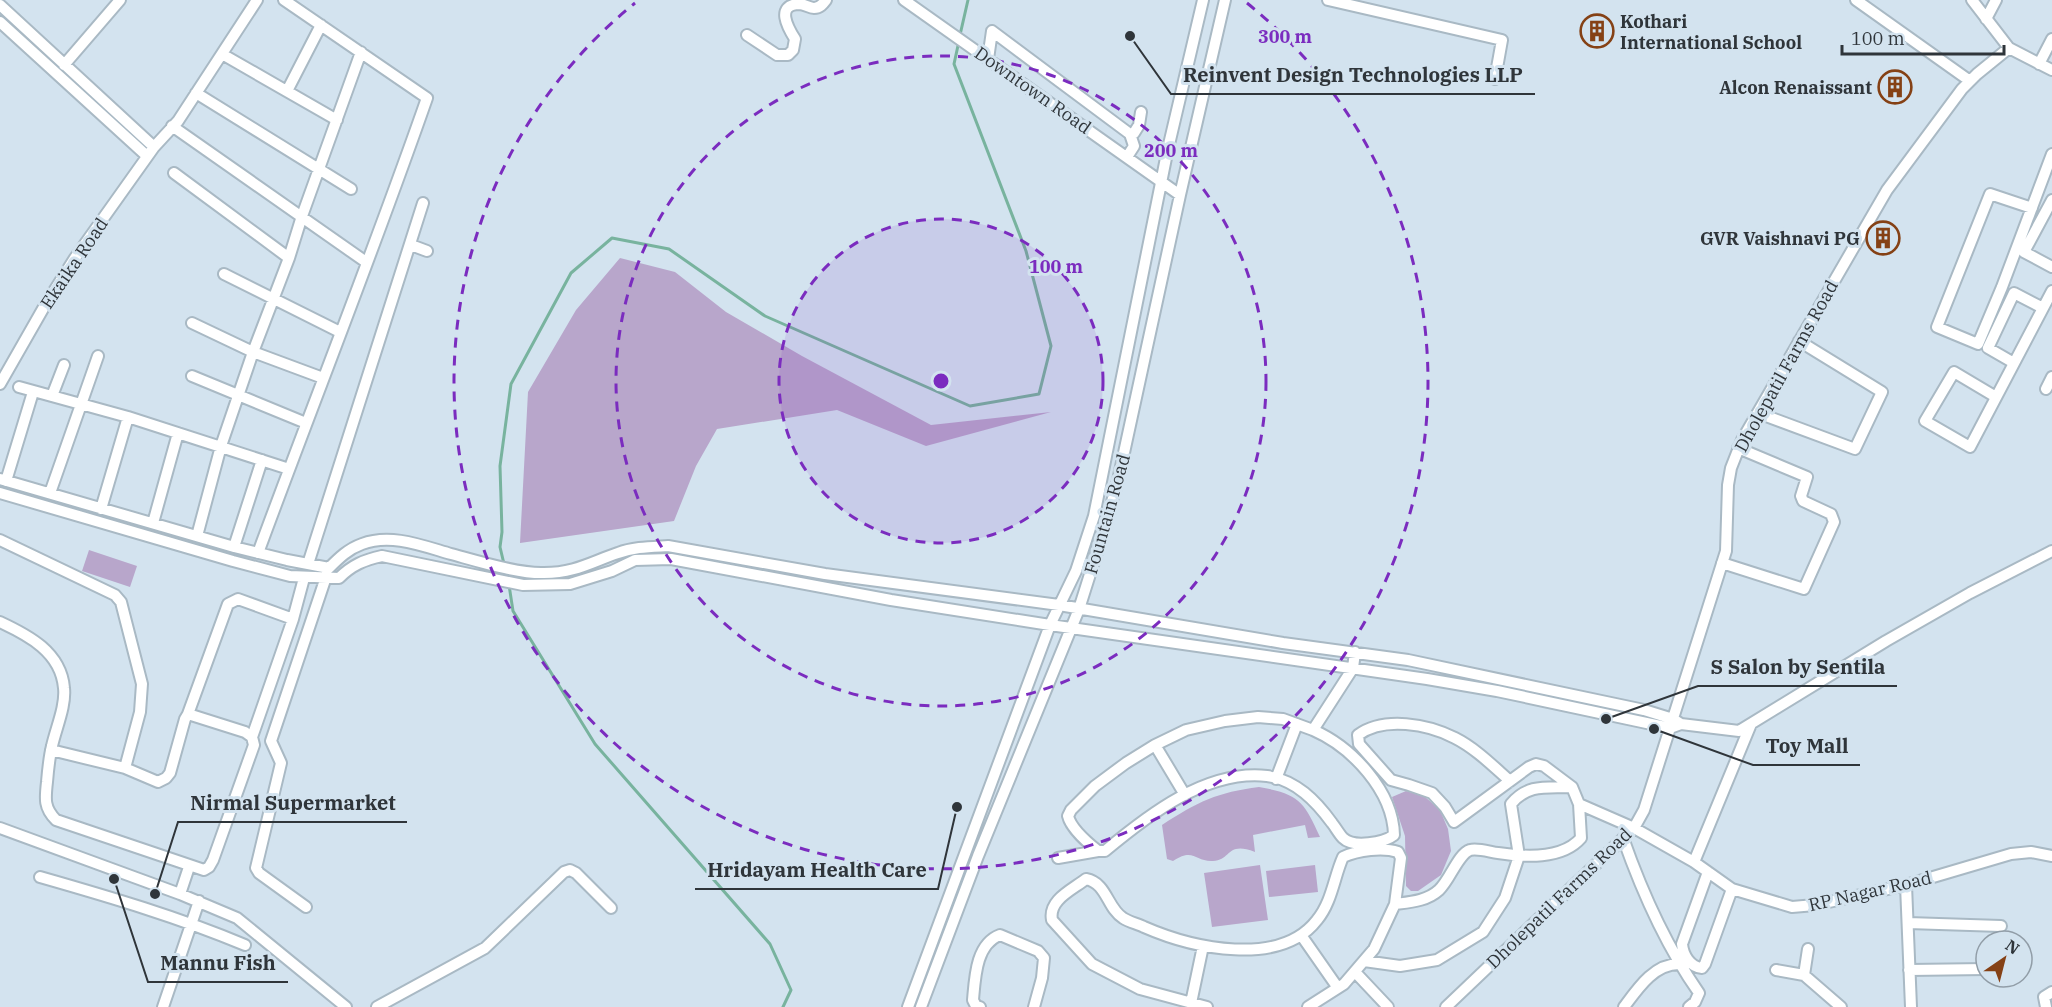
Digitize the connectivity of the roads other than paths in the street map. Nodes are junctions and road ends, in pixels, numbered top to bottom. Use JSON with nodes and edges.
{"nodes":[{"id":1,"x":120,"y":0,"type":"edge"},
{"id":2,"x":257,"y":0,"type":"edge"},
{"id":3,"x":284,"y":0,"type":"edge"},
{"id":4,"x":826,"y":0,"type":"edge"},
{"id":5,"x":904,"y":0,"type":"edge"},
{"id":6,"x":1203,"y":0,"type":"edge"},
{"id":7,"x":1225,"y":0,"type":"edge"},
{"id":8,"x":1328,"y":0,"type":"edge"},
{"id":9,"x":1856,"y":0,"type":"edge"},
{"id":10,"x":1972,"y":0,"type":"edge"},
{"id":11,"x":1996,"y":0,"type":"edge"},
{"id":12,"x":0,"y":6,"type":"edge"},
{"id":13,"x":1986,"y":19,"type":"junction"},
{"id":14,"x":0,"y":22,"type":"edge"},
{"id":15,"x":321,"y":25,"type":"junction"},
{"id":16,"x":747,"y":35,"type":"dead end"},
{"id":17,"x":2052,"y":39,"type":"edge"},
{"id":18,"x":2009,"y":48,"type":"junction"},
{"id":19,"x":361,"y":52,"type":"junction"},
{"id":20,"x":222,"y":54,"type":"junction"},
{"id":21,"x":988,"y":59,"type":"junction"},
{"id":22,"x":2039,"y":64,"type":"junction"},
{"id":23,"x":64,"y":65,"type":"junction"},
{"id":24,"x":2052,"y":70,"type":"edge"},
{"id":25,"x":1495,"y":80,"type":"dead end"},
{"id":26,"x":1970,"y":81,"type":"junction"},
{"id":27,"x":287,"y":91,"type":"junction"},
{"id":28,"x":196,"y":93,"type":"junction"},
{"id":29,"x":1141,"y":112,"type":"dead end"},
{"id":30,"x":337,"y":120,"type":"junction"},
{"id":31,"x":172,"y":126,"type":"junction"},
{"id":32,"x":1130,"y":134,"type":"junction"},
{"id":33,"x":151,"y":152,"type":"junction"},
{"id":34,"x":2052,"y":154,"type":"edge"},
{"id":35,"x":1127,"y":157,"type":"junction"},
{"id":36,"x":319,"y":169,"type":"junction"},
{"id":37,"x":174,"y":173,"type":"dead end"},
{"id":38,"x":1161,"y":182,"type":"junction"},
{"id":39,"x":351,"y":189,"type":"dead end"},
{"id":40,"x":1180,"y":195,"type":"junction"},
{"id":41,"x":2052,"y":200,"type":"edge"},
{"id":42,"x":423,"y":203,"type":"dead end"},
{"id":43,"x":2032,"y":208,"type":"junction"},
{"id":44,"x":302,"y":216,"type":"junction"},
{"id":45,"x":411,"y":245,"type":"junction"},
{"id":46,"x":427,"y":251,"type":"dead end"},
{"id":47,"x":289,"y":258,"type":"junction"},
{"id":48,"x":366,"y":262,"type":"junction"},
{"id":49,"x":2052,"y":267,"type":"edge"},
{"id":50,"x":224,"y":274,"type":"dead end"},
{"id":51,"x":2052,"y":291,"type":"edge"},
{"id":52,"x":273,"y":298,"type":"junction"},
{"id":53,"x":2043,"y":308,"type":"junction"},
{"id":54,"x":192,"y":323,"type":"dead end"},
{"id":55,"x":340,"y":332,"type":"junction"},
{"id":56,"x":1799,"y":341,"type":"junction"},
{"id":57,"x":253,"y":352,"type":"junction"},
{"id":58,"x":98,"y":356,"type":"dead end"},
{"id":59,"x":2014,"y":363,"type":"junction"},
{"id":60,"x":64,"y":365,"type":"dead end"},
{"id":61,"x":192,"y":376,"type":"dead end"},
{"id":62,"x":2052,"y":377,"type":"edge"},
{"id":63,"x":323,"y":378,"type":"junction"},
{"id":64,"x":0,"y":384,"type":"edge"},
{"id":65,"x":19,"y":387,"type":"dead end"},
{"id":66,"x":2046,"y":389,"type":"dead end"},
{"id":67,"x":33,"y":392,"type":"junction"},
{"id":68,"x":239,"y":395,"type":"junction"},
{"id":69,"x":52,"y":396,"type":"junction"},
{"id":70,"x":1996,"y":397,"type":"junction"},
{"id":71,"x":80,"y":402,"type":"junction"},
{"id":72,"x":1758,"y":413,"type":"junction"},
{"id":73,"x":128,"y":417,"type":"junction"},
{"id":74,"x":306,"y":423,"type":"junction"},
{"id":75,"x":178,"y":433,"type":"junction"},
{"id":76,"x":221,"y":446,"type":"junction"},
{"id":77,"x":1738,"y":448,"type":"junction"},
{"id":78,"x":262,"y":460,"type":"junction"},
{"id":79,"x":289,"y":468,"type":"junction"},
{"id":80,"x":3,"y":480,"type":"edge"},
{"id":81,"x":0,"y":493,"type":"edge"},
{"id":82,"x":50,"y":493,"type":"junction"},
{"id":83,"x":100,"y":509,"type":"junction"},
{"id":84,"x":153,"y":524,"type":"junction"},
{"id":85,"x":197,"y":536,"type":"junction"},
{"id":86,"x":0,"y":540,"type":"edge"},
{"id":87,"x":234,"y":547,"type":"junction"},
{"id":88,"x":2052,"y":551,"type":"edge"},
{"id":89,"x":258,"y":553,"type":"junction"},
{"id":90,"x":486,"y":562,"type":"junction"},
{"id":91,"x":1722,"y":563,"type":"junction"},
{"id":92,"x":308,"y":564,"type":"junction"},
{"id":93,"x":327,"y":573,"type":"junction"},
{"id":94,"x":304,"y":578,"type":"junction"},
{"id":95,"x":486,"y":578,"type":"junction"},
{"id":96,"x":1059,"y":605,"type":"junction"},
{"id":97,"x":1079,"y":609,"type":"junction"},
{"id":98,"x":293,"y":619,"type":"junction"},
{"id":99,"x":0,"y":622,"type":"edge"},
{"id":100,"x":1050,"y":626,"type":"junction"},
{"id":101,"x":1071,"y":628,"type":"junction"},
{"id":102,"x":1355,"y":652,"type":"junction"},
{"id":103,"x":1353,"y":668,"type":"junction"},
{"id":104,"x":1514,"y":683,"type":"junction"},
{"id":105,"x":1512,"y":695,"type":"junction"},
{"id":106,"x":188,"y":714,"type":"junction"},
{"id":107,"x":1751,"y":723,"type":"junction"},
{"id":108,"x":1297,"y":724,"type":"junction"},
{"id":109,"x":1675,"y":724,"type":"junction"},
{"id":110,"x":1313,"y":730,"type":"junction"},
{"id":111,"x":252,"y":737,"type":"junction"},
{"id":112,"x":1155,"y":745,"type":"junction"},
{"id":113,"x":51,"y":750,"type":"junction"},
{"id":114,"x":125,"y":768,"type":"junction"},
{"id":115,"x":1276,"y":778,"type":"junction"},
{"id":116,"x":1510,"y":781,"type":"junction"},
{"id":117,"x":1572,"y":787,"type":"junction"},
{"id":118,"x":1185,"y":795,"type":"junction"},
{"id":119,"x":1579,"y":804,"type":"junction"},
{"id":120,"x":0,"y":828,"type":"edge"},
{"id":121,"x":1634,"y":828,"type":"junction"},
{"id":122,"x":1623,"y":838,"type":"junction"},
{"id":123,"x":1098,"y":851,"type":"junction"},
{"id":124,"x":1519,"y":856,"type":"junction"},
{"id":125,"x":2052,"y":856,"type":"edge"},
{"id":126,"x":1058,"y":858,"type":"dead end"},
{"id":127,"x":1694,"y":862,"type":"junction"},
{"id":128,"x":189,"y":867,"type":"junction"},
{"id":129,"x":1708,"y":872,"type":"junction"},
{"id":130,"x":40,"y":877,"type":"dead end"},
{"id":131,"x":1906,"y":885,"type":"junction"},
{"id":132,"x":1732,"y":889,"type":"junction"},
{"id":133,"x":180,"y":894,"type":"junction"},
{"id":134,"x":199,"y":901,"type":"junction"},
{"id":135,"x":1395,"y":903,"type":"junction"},
{"id":136,"x":306,"y":907,"type":"dead end"},
{"id":137,"x":611,"y":908,"type":"dead end"},
{"id":138,"x":192,"y":923,"type":"junction"},
{"id":139,"x":1908,"y":923,"type":"junction"},
{"id":140,"x":2001,"y":926,"type":"dead end"},
{"id":141,"x":1301,"y":935,"type":"junction"},
{"id":142,"x":245,"y":945,"type":"dead end"},
{"id":143,"x":1203,"y":946,"type":"junction"},
{"id":144,"x":1809,"y":950,"type":"dead end"},
{"id":145,"x":1364,"y":961,"type":"junction"},
{"id":146,"x":1679,"y":964,"type":"junction"},
{"id":147,"x":1974,"y":969,"type":"edge"},
{"id":148,"x":1776,"y":970,"type":"dead end"},
{"id":149,"x":1909,"y":970,"type":"junction"},
{"id":150,"x":1355,"y":972,"type":"junction"},
{"id":151,"x":1804,"y":975,"type":"junction"},
{"id":152,"x":1338,"y":988,"type":"junction"},
{"id":153,"x":2052,"y":992,"type":"edge"},
{"id":154,"x":1191,"y":1003,"type":"junction"},
{"id":155,"x":163,"y":1007,"type":"edge"},
{"id":156,"x":346,"y":1007,"type":"edge"},
{"id":157,"x":377,"y":1007,"type":"edge"},
{"id":158,"x":908,"y":1007,"type":"edge"},
{"id":159,"x":921,"y":1007,"type":"edge"},
{"id":160,"x":980,"y":1007,"type":"edge"},
{"id":161,"x":1034,"y":1007,"type":"edge"},
{"id":162,"x":1207,"y":1007,"type":"edge"},
{"id":163,"x":1308,"y":1007,"type":"edge"},
{"id":164,"x":1388,"y":1007,"type":"edge"},
{"id":165,"x":1446,"y":1007,"type":"edge"},
{"id":166,"x":1624,"y":1007,"type":"edge"},
{"id":167,"x":1689,"y":1007,"type":"edge"},
{"id":168,"x":1841,"y":1007,"type":"edge"},
{"id":169,"x":1911,"y":1007,"type":"edge"},
{"id":170,"x":2046,"y":1007,"type":"edge"}],
"edges":[{"from":1,"to":23,"type":"street"},
{"from":2,"to":20,"type":"street"},
{"from":3,"to":15,"type":"street"},
{"from":4,"to":16,"type":"street"},
{"from":5,"to":21,"type":"street","name":"Downtown Road"},
{"from":6,"to":38,"type":"street","name":"Fountain Road"},
{"from":7,"to":40,"type":"street","name":"Fountain Road"},
{"from":8,"to":25,"type":"street"},
{"from":9,"to":26,"type":"street"},
{"from":10,"to":13,"type":"street"},
{"from":11,"to":13,"type":"street"},
{"from":12,"to":23,"type":"street"},
{"from":13,"to":18,"type":"street"},
{"from":14,"to":33,"type":"street"},
{"from":15,"to":19,"type":"street"},
{"from":15,"to":27,"type":"street"},
{"from":17,"to":22,"type":"street"},
{"from":18,"to":22,"type":"street"},
{"from":18,"to":26,"type":"street","name":"Dholepatil Farms Road"},
{"from":19,"to":30,"type":"street"},
{"from":19,"to":48,"type":"street"},
{"from":20,"to":27,"type":"street"},
{"from":20,"to":28,"type":"street"},
{"from":21,"to":32,"type":"street"},
{"from":21,"to":35,"type":"street","name":"Downtown Road"},
{"from":22,"to":24,"type":"street"},
{"from":23,"to":33,"type":"street"},
{"from":26,"to":56,"type":"street","name":"Dholepatil Farms Road"},
{"from":27,"to":30,"type":"street"},
{"from":28,"to":31,"type":"street"},
{"from":28,"to":36,"type":"street"},
{"from":29,"to":32,"type":"street"},
{"from":30,"to":36,"type":"street"},
{"from":31,"to":33,"type":"street"},
{"from":31,"to":44,"type":"street"},
{"from":32,"to":35,"type":"street"},
{"from":33,"to":64,"type":"street","name":"Ekaika Road"},
{"from":34,"to":43,"type":"street"},
{"from":35,"to":38,"type":"street","name":"Downtown Road"},
{"from":36,"to":39,"type":"street"},
{"from":36,"to":44,"type":"street"},
{"from":37,"to":47,"type":"street"},
{"from":38,"to":40,"type":"street","name":"Downtown Road"},
{"from":38,"to":96,"type":"street","name":"Fountain Road"},
{"from":40,"to":97,"type":"street","name":"Fountain Road"},
{"from":41,"to":49,"type":"street"},
{"from":42,"to":45,"type":"street"},
{"from":43,"to":43,"type":"street"},
{"from":44,"to":47,"type":"street"},
{"from":44,"to":48,"type":"street"},
{"from":45,"to":46,"type":"street"},
{"from":45,"to":92,"type":"street"},
{"from":47,"to":52,"type":"street"},
{"from":48,"to":55,"type":"street"},
{"from":50,"to":52,"type":"street"},
{"from":51,"to":53,"type":"street"},
{"from":52,"to":55,"type":"street"},
{"from":52,"to":57,"type":"street"},
{"from":53,"to":59,"type":"street"},
{"from":53,"to":59,"type":"street"},
{"from":54,"to":57,"type":"street"},
{"from":55,"to":63,"type":"street"},
{"from":56,"to":72,"type":"street","name":"Dholepatil Farms Road"},
{"from":56,"to":72,"type":"street"},
{"from":57,"to":63,"type":"street"},
{"from":57,"to":68,"type":"street"},
{"from":58,"to":71,"type":"street"},
{"from":59,"to":70,"type":"street"},
{"from":60,"to":69,"type":"street"},
{"from":61,"to":68,"type":"street"},
{"from":62,"to":66,"type":"street"},
{"from":63,"to":74,"type":"street"},
{"from":65,"to":67,"type":"street"},
{"from":67,"to":69,"type":"street"},
{"from":67,"to":80,"type":"street"},
{"from":68,"to":74,"type":"street"},
{"from":68,"to":76,"type":"street"},
{"from":69,"to":71,"type":"street"},
{"from":70,"to":70,"type":"street"},
{"from":71,"to":73,"type":"street"},
{"from":71,"to":82,"type":"street"},
{"from":72,"to":77,"type":"street","name":"Dholepatil Farms Road"},
{"from":73,"to":75,"type":"street"},
{"from":73,"to":83,"type":"street"},
{"from":74,"to":79,"type":"street"},
{"from":75,"to":76,"type":"street"},
{"from":75,"to":84,"type":"street"},
{"from":76,"to":78,"type":"street"},
{"from":76,"to":85,"type":"street"},
{"from":77,"to":91,"type":"street","name":"Dholepatil Farms Road"},
{"from":77,"to":91,"type":"street"},
{"from":78,"to":79,"type":"street"},
{"from":78,"to":87,"type":"street"},
{"from":79,"to":89,"type":"street"},
{"from":80,"to":82,"type":"street"},
{"from":81,"to":94,"type":"street"},
{"from":82,"to":83,"type":"street"},
{"from":83,"to":84,"type":"street"},
{"from":84,"to":85,"type":"street"},
{"from":85,"to":87,"type":"street"},
{"from":86,"to":114,"type":"street"},
{"from":87,"to":89,"type":"street"},
{"from":88,"to":107,"type":"street"},
{"from":89,"to":92,"type":"street"},
{"from":90,"to":93,"type":"street"},
{"from":90,"to":95,"type":"street"},
{"from":90,"to":96,"type":"street"},
{"from":91,"to":109,"type":"street","name":"Dholepatil Farms Road"},
{"from":92,"to":93,"type":"street"},
{"from":93,"to":94,"type":"street"},
{"from":93,"to":95,"type":"street"},
{"from":93,"to":136,"type":"street"},
{"from":94,"to":98,"type":"street"},
{"from":95,"to":100,"type":"street"},
{"from":96,"to":97,"type":"street"},
{"from":96,"to":100,"type":"street","name":"Fountain Road"},
{"from":97,"to":101,"type":"street","name":"Fountain Road"},
{"from":97,"to":102,"type":"street"},
{"from":98,"to":106,"type":"street"},
{"from":98,"to":111,"type":"street"},
{"from":99,"to":113,"type":"street"},
{"from":100,"to":101,"type":"street"},
{"from":100,"to":158,"type":"street","name":"Fountain Road"},
{"from":101,"to":103,"type":"street"},
{"from":101,"to":159,"type":"street","name":"Fountain Road"},
{"from":102,"to":103,"type":"street"},
{"from":102,"to":104,"type":"street"},
{"from":103,"to":105,"type":"street"},
{"from":103,"to":110,"type":"street"},
{"from":104,"to":105,"type":"street"},
{"from":104,"to":109,"type":"street"},
{"from":105,"to":109,"type":"street"},
{"from":106,"to":111,"type":"street"},
{"from":106,"to":114,"type":"street"},
{"from":107,"to":109,"type":"street"},
{"from":107,"to":127,"type":"street"},
{"from":108,"to":110,"type":"street"},
{"from":108,"to":112,"type":"street"},
{"from":108,"to":115,"type":"street"},
{"from":109,"to":121,"type":"street","name":"Dholepatil Farms Road"},
{"from":110,"to":115,"type":"street"},
{"from":111,"to":128,"type":"street"},
{"from":112,"to":118,"type":"street"},
{"from":112,"to":123,"type":"street"},
{"from":113,"to":114,"type":"street"},
{"from":113,"to":128,"type":"street"},
{"from":115,"to":118,"type":"street"},
{"from":116,"to":116,"type":"street"},
{"from":116,"to":117,"type":"street"},
{"from":117,"to":119,"type":"street"},
{"from":117,"to":124,"type":"street"},
{"from":118,"to":123,"type":"street"},
{"from":119,"to":121,"type":"street","name":"RP Nagar Road"},
{"from":119,"to":124,"type":"street"},
{"from":120,"to":133,"type":"street"},
{"from":121,"to":122,"type":"street","name":"Dholepatil Farms Road"},
{"from":121,"to":127,"type":"street","name":"RP Nagar Road"},
{"from":122,"to":146,"type":"street"},
{"from":122,"to":165,"type":"street","name":"Dholepatil Farms Road"},
{"from":123,"to":126,"type":"street"},
{"from":124,"to":135,"type":"street"},
{"from":124,"to":145,"type":"street"},
{"from":125,"to":131,"type":"street","name":"RP Nagar Road"},
{"from":127,"to":129,"type":"street","name":"RP Nagar Road"},
{"from":128,"to":133,"type":"street"},
{"from":129,"to":132,"type":"street","name":"RP Nagar Road"},
{"from":129,"to":132,"type":"street"},
{"from":130,"to":138,"type":"street"},
{"from":131,"to":132,"type":"street","name":"RP Nagar Road"},
{"from":131,"to":139,"type":"street"},
{"from":133,"to":134,"type":"street"},
{"from":134,"to":138,"type":"street"},
{"from":134,"to":156,"type":"street"},
{"from":135,"to":141,"type":"street"},
{"from":135,"to":145,"type":"street"},
{"from":137,"to":157,"type":"street"},
{"from":138,"to":142,"type":"street"},
{"from":138,"to":155,"type":"street"},
{"from":139,"to":140,"type":"street"},
{"from":139,"to":149,"type":"street"},
{"from":141,"to":143,"type":"street"},
{"from":141,"to":152,"type":"street"},
{"from":143,"to":154,"type":"street"},
{"from":143,"to":154,"type":"street"},
{"from":144,"to":151,"type":"street"},
{"from":145,"to":150,"type":"street"},
{"from":146,"to":166,"type":"street"},
{"from":146,"to":167,"type":"street"},
{"from":147,"to":149,"type":"street"},
{"from":148,"to":151,"type":"street"},
{"from":149,"to":169,"type":"street"},
{"from":150,"to":152,"type":"street"},
{"from":150,"to":164,"type":"street"},
{"from":151,"to":168,"type":"street"},
{"from":152,"to":163,"type":"street"},
{"from":153,"to":170,"type":"street"},
{"from":154,"to":162,"type":"street"},
{"from":160,"to":161,"type":"street"}]}
